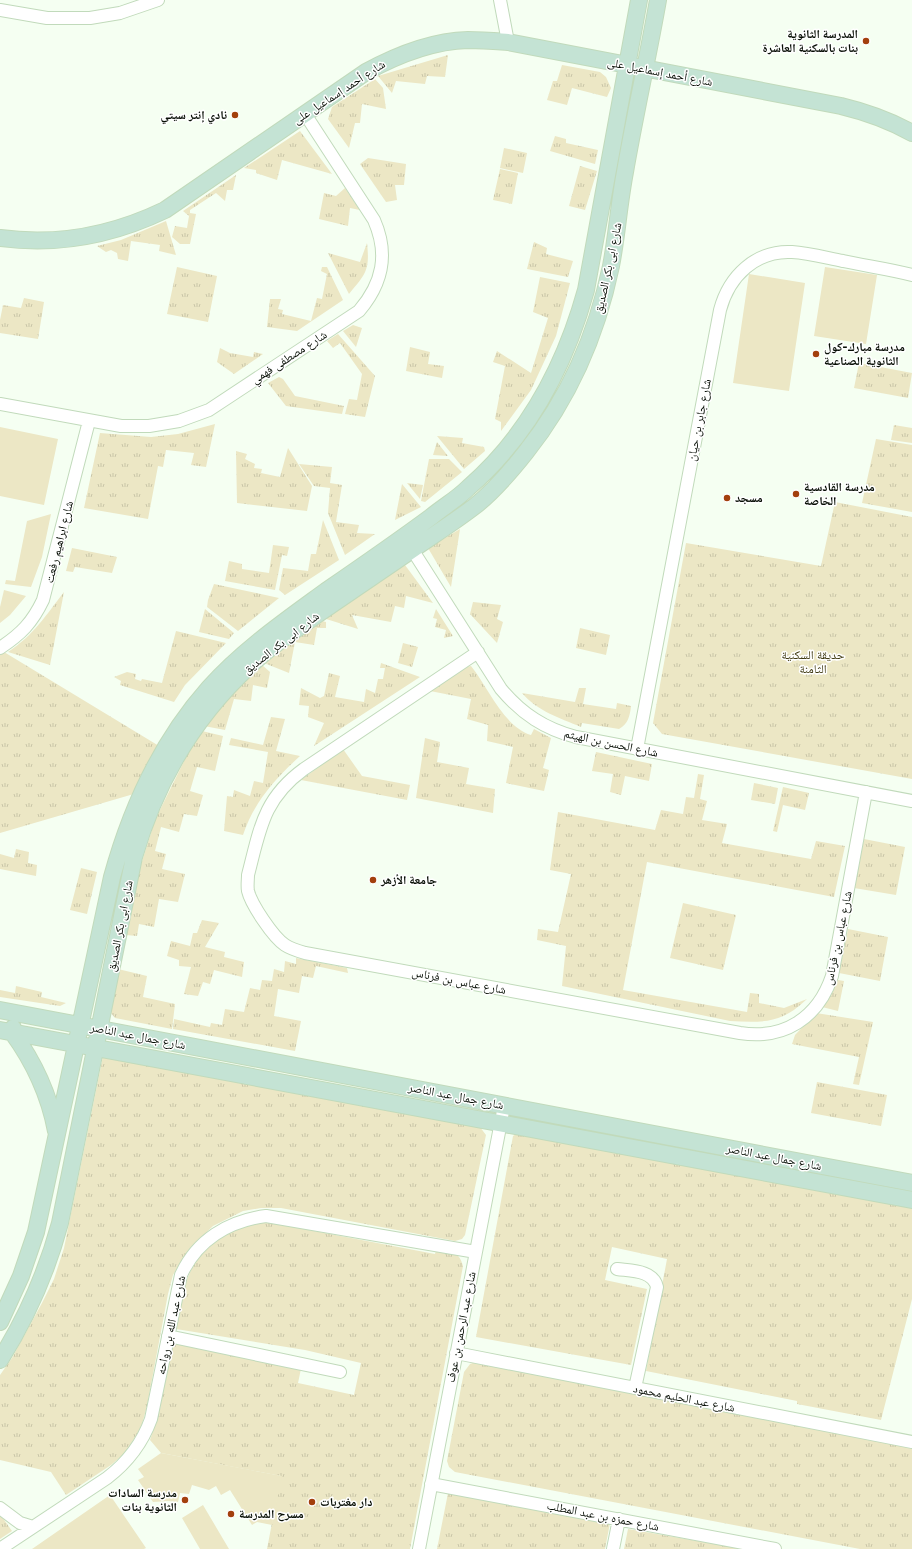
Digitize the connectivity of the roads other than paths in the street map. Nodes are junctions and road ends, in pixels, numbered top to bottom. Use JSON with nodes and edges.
{"nodes":[{"id":1,"x":158,"y":0,"type":"edge"},
{"id":2,"x":500,"y":0,"type":"edge"},
{"id":3,"x":639,"y":0,"type":"edge"},
{"id":4,"x":658,"y":0,"type":"edge"},
{"id":5,"x":5,"y":7,"type":"edge"},
{"id":6,"x":508,"y":42,"type":"junction"},
{"id":7,"x":627,"y":66,"type":"junction"},
{"id":8,"x":645,"y":69,"type":"junction"},
{"id":9,"x":305,"y":114,"type":"junction"},
{"id":10,"x":912,"y":133,"type":"edge"},
{"id":11,"x":600,"y":218,"type":"junction"},
{"id":12,"x":618,"y":221,"type":"junction"},
{"id":13,"x":0,"y":238,"type":"edge"},
{"id":14,"x":912,"y":275,"type":"edge"},
{"id":15,"x":0,"y":404,"type":"edge"},
{"id":16,"x":89,"y":420,"type":"junction"},
{"id":17,"x":408,"y":543,"type":"junction"},
{"id":18,"x":0,"y":648,"type":"edge"},
{"id":19,"x":478,"y":652,"type":"junction"},
{"id":20,"x":637,"y":749,"type":"junction"},
{"id":21,"x":866,"y":792,"type":"junction"},
{"id":22,"x":912,"y":801,"type":"edge"},
{"id":23,"x":91,"y":976,"type":"junction"},
{"id":24,"x":109,"y":979,"type":"junction"},
{"id":25,"x":0,"y":1010,"type":"edge"},
{"id":26,"x":16,"y":1013,"type":"junction"},
{"id":27,"x":81,"y":1025,"type":"junction"},
{"id":28,"x":100,"y":1028,"type":"junction"},
{"id":29,"x":6,"y":1031,"type":"edge"},
{"id":30,"x":77,"y":1044,"type":"junction"},
{"id":31,"x":96,"y":1048,"type":"junction"},
{"id":32,"x":504,"y":1106,"type":"junction"},
{"id":33,"x":501,"y":1123,"type":"junction"},
{"id":34,"x":57,"y":1136,"type":"junction"},
{"id":35,"x":912,"y":1183,"type":"edge"},
{"id":36,"x":912,"y":1200,"type":"edge"},
{"id":37,"x":476,"y":1252,"type":"junction"},
{"id":38,"x":617,"y":1268,"type":"dead end"},
{"id":39,"x":0,"y":1322,"type":"edge"},
{"id":40,"x":168,"y":1336,"type":"junction"},
{"id":41,"x":456,"y":1353,"type":"junction"},
{"id":42,"x":3,"y":1356,"type":"edge"},
{"id":43,"x":0,"y":1366,"type":"edge"},
{"id":44,"x":340,"y":1372,"type":"dead end"},
{"id":45,"x":635,"y":1388,"type":"junction"},
{"id":46,"x":912,"y":1442,"type":"edge"},
{"id":47,"x":431,"y":1484,"type":"junction"},
{"id":48,"x":0,"y":1508,"type":"edge"},
{"id":49,"x":619,"y":1519,"type":"junction"},
{"id":50,"x":33,"y":1527,"type":"junction"},
{"id":51,"x":0,"y":1549,"type":"edge"},
{"id":52,"x":419,"y":1549,"type":"edge"},
{"id":53,"x":613,"y":1549,"type":"edge"},
{"id":54,"x":775,"y":1549,"type":"edge"}],
"edges":[{"from":1,"to":5,"type":"street"},
{"from":2,"to":6,"type":"street"},
{"from":3,"to":7,"type":"main road","name":"شارع ابى بكر الصديق"},
{"from":4,"to":8,"type":"main road","name":"شارع ابى بكر الصديق"},
{"from":6,"to":7,"type":"main road","name":"شارع أحمد إسماعيل على"},
{"from":6,"to":9,"type":"main road","name":"شارع أحمد إسماعيل على"},
{"from":7,"to":8,"type":"main road","name":"شارع أحمد إسماعيل على"},
{"from":7,"to":11,"type":"main road","name":"شارع ابى بكر الصديق"},
{"from":8,"to":10,"type":"main road","name":"شارع أحمد إسماعيل على"},
{"from":8,"to":12,"type":"main road","name":"شارع ابى بكر الصديق"},
{"from":9,"to":13,"type":"main road","name":"شارع أحمد إسماعيل على"},
{"from":9,"to":16,"type":"street","name":"شارع مصطفى فهمي"},
{"from":11,"to":12,"type":"main road"},
{"from":11,"to":17,"type":"main road","name":"شارع ابى بكر الصديق"},
{"from":12,"to":17,"type":"main road","name":"شارع ابى بكر الصديق"},
{"from":14,"to":20,"type":"street","name":"شارع جابر بن حيان"},
{"from":15,"to":16,"type":"street","name":"شارع مصطفى فهمي"},
{"from":16,"to":18,"type":"street","name":"شارع ابراهيم رفعت"},
{"from":17,"to":19,"type":"street","name":"شارع الحسن بن الهيثم"},
{"from":17,"to":23,"type":"main road","name":"شارع ابى بكر الصديق"},
{"from":17,"to":24,"type":"main road","name":"شارع ابى بكر الصديق"},
{"from":19,"to":20,"type":"street","name":"شارع الحسن بن الهيثم"},
{"from":19,"to":21,"type":"street","name":"شارع عباس بن فرناس"},
{"from":20,"to":21,"type":"street","name":"شارع الحسن بن الهيثم"},
{"from":21,"to":22,"type":"street","name":"شارع الحسن بن الهيثم"},
{"from":23,"to":24,"type":"main road"},
{"from":23,"to":27,"type":"main road","name":"شارع ابى بكر الصديق"},
{"from":24,"to":28,"type":"main road","name":"شارع ابى بكر الصديق"},
{"from":25,"to":26,"type":"main road","name":"شارع جمال عبد الناصر"},
{"from":26,"to":27,"type":"main road","name":"شارع جمال عبد الناصر"},
{"from":26,"to":29,"type":"main road"},
{"from":27,"to":28,"type":"main road","name":"شارع جمال عبد الناصر"},
{"from":27,"to":30,"type":"main road","name":"شارع ابى بكر الصديق"},
{"from":28,"to":31,"type":"main road","name":"شارع ابى بكر الصديق"},
{"from":28,"to":32,"type":"main road","name":"شارع جمال عبد الناصر"},
{"from":29,"to":30,"type":"main road","name":"شارع جمال عبد الناصر"},
{"from":29,"to":34,"type":"main road"},
{"from":30,"to":31,"type":"main road","name":"شارع جمال عبد الناصر"},
{"from":30,"to":34,"type":"main road","name":"شارع ابى بكر الصديق"},
{"from":31,"to":33,"type":"main road","name":"شارع جمال عبد الناصر"},
{"from":31,"to":42,"type":"main road","name":"شارع ابى بكر الصديق"},
{"from":32,"to":33,"type":"street","name":"شارع عبد الرحمن بن عوف"},
{"from":32,"to":35,"type":"main road","name":"شارع جمال عبد الناصر"},
{"from":33,"to":36,"type":"main road","name":"شارع جمال عبد الناصر"},
{"from":33,"to":37,"type":"street","name":"شارع عبد الرحمن بن عوف"},
{"from":34,"to":39,"type":"main road","name":"شارع ابى بكر الصديق"},
{"from":37,"to":40,"type":"street","name":"شارع عبد الله بن رواحه"},
{"from":37,"to":41,"type":"street","name":"شارع عبد الرحمن بن عوف"},
{"from":38,"to":45,"type":"street"},
{"from":40,"to":44,"type":"street"},
{"from":40,"to":50,"type":"street","name":"شارع عبد الله بن رواحه"},
{"from":41,"to":45,"type":"street","name":"شارع عبد الحليم محمود"},
{"from":41,"to":47,"type":"street","name":"شارع عبد الرحمن بن عوف"},
{"from":42,"to":43,"type":"street"},
{"from":45,"to":46,"type":"street","name":"شارع عبد الحليم محمود"},
{"from":47,"to":49,"type":"street","name":"شارع حمزه بن عبد المطلب"},
{"from":47,"to":52,"type":"street","name":"شارع عبد الرحمن بن عوف"},
{"from":48,"to":50,"type":"street"},
{"from":49,"to":53,"type":"street"},
{"from":49,"to":54,"type":"street","name":"شارع حمزه بن عبد المطلب"},
{"from":50,"to":51,"type":"street","name":"شارع عبد الله بن رواحه"}]}
